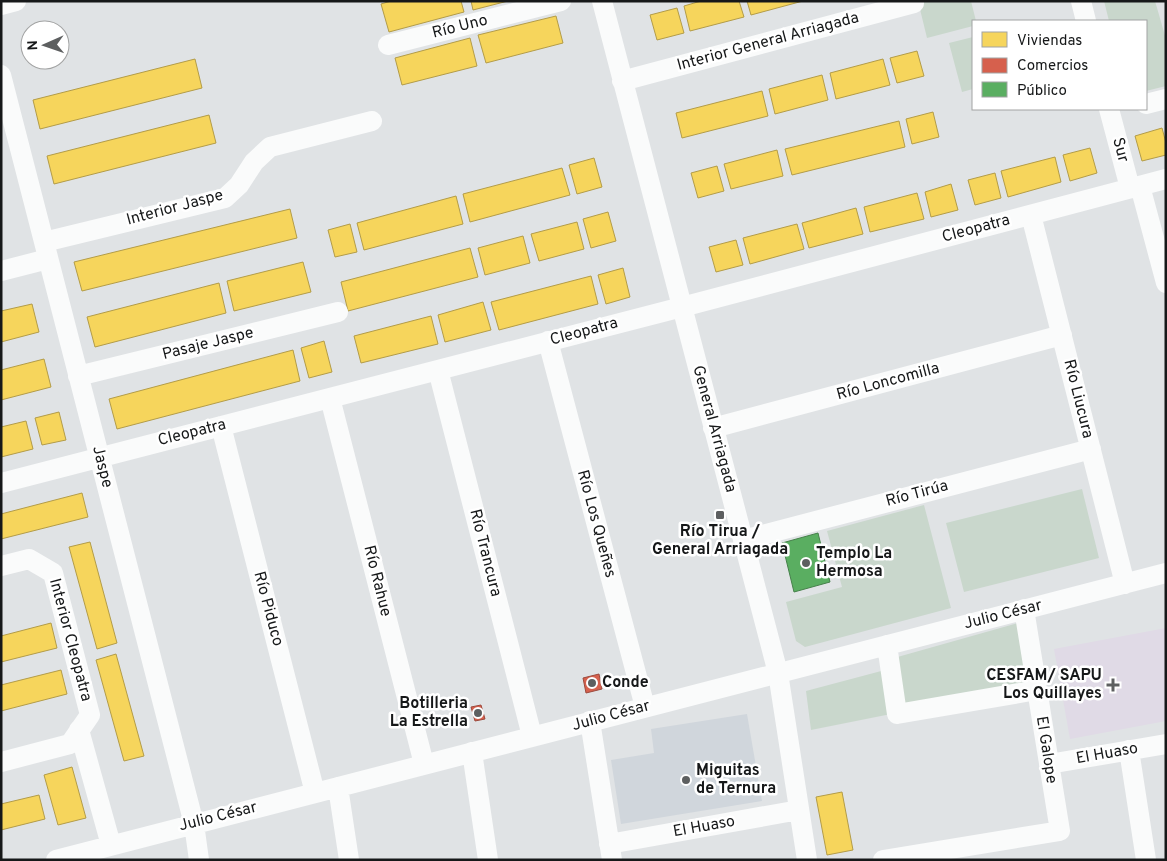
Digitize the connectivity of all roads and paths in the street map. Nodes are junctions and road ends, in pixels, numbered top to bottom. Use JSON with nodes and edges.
{"nodes":[{"id":1,"x":16,"y":1,"type":"edge"},
{"id":2,"x":562,"y":1,"type":"edge"},
{"id":3,"x":602,"y":1,"type":"edge"},
{"id":4,"x":1081,"y":1,"type":"edge"},
{"id":5,"x":914,"y":3,"type":"dead end"},
{"id":6,"x":1,"y":5,"type":"edge"},
{"id":7,"x":1086,"y":20,"type":"edge"},
{"id":8,"x":388,"y":45,"type":"dead end"},
{"id":9,"x":1,"y":75,"type":"edge"},
{"id":10,"x":622,"y":81,"type":"junction"},
{"id":11,"x":1166,"y":99,"type":"edge"},
{"id":12,"x":1147,"y":104,"type":"edge"},
{"id":13,"x":1115,"y":110,"type":"edge"},
{"id":14,"x":372,"y":121,"type":"dead end"},
{"id":15,"x":1166,"y":179,"type":"edge"},
{"id":16,"x":1135,"y":187,"type":"junction"},
{"id":17,"x":1031,"y":214,"type":"junction"},
{"id":18,"x":46,"y":250,"type":"junction"},
{"id":19,"x":1,"y":271,"type":"edge"},
{"id":20,"x":1166,"y":282,"type":"edge"},
{"id":21,"x":682,"y":307,"type":"junction"},
{"id":22,"x":338,"y":312,"type":"dead end"},
{"id":23,"x":1062,"y":335,"type":"junction"},
{"id":24,"x":548,"y":341,"type":"junction"},
{"id":25,"x":438,"y":370,"type":"junction"},
{"id":26,"x":78,"y":376,"type":"junction"},
{"id":27,"x":330,"y":398,"type":"junction"},
{"id":28,"x":221,"y":426,"type":"junction"},
{"id":29,"x":714,"y":428,"type":"junction"},
{"id":30,"x":1091,"y":449,"type":"junction"},
{"id":31,"x":99,"y":457,"type":"junction"},
{"id":32,"x":1,"y":483,"type":"edge"},
{"id":33,"x":743,"y":540,"type":"junction"},
{"id":34,"x":1,"y":566,"type":"edge"},
{"id":35,"x":1166,"y":573,"type":"edge"},
{"id":36,"x":1125,"y":584,"type":"junction"},
{"id":37,"x":1024,"y":610,"type":"junction"},
{"id":38,"x":887,"y":645,"type":"junction"},
{"id":39,"x":778,"y":672,"type":"junction"},
{"id":40,"x":1037,"y":690,"type":"junction"},
{"id":41,"x":645,"y":707,"type":"junction"},
{"id":42,"x":590,"y":721,"type":"junction"},
{"id":43,"x":79,"y":730,"type":"junction"},
{"id":44,"x":532,"y":736,"type":"junction"},
{"id":45,"x":1166,"y":744,"type":"edge"},
{"id":46,"x":1129,"y":750,"type":"junction"},
{"id":47,"x":472,"y":752,"type":"junction"},
{"id":48,"x":1,"y":762,"type":"edge"},
{"id":49,"x":424,"y":764,"type":"junction"},
{"id":50,"x":1049,"y":764,"type":"junction"},
{"id":51,"x":338,"y":787,"type":"junction"},
{"id":52,"x":315,"y":792,"type":"junction"},
{"id":53,"x":799,"y":810,"type":"junction"},
{"id":54,"x":194,"y":824,"type":"junction"},
{"id":55,"x":111,"y":845,"type":"junction"},
{"id":56,"x":610,"y":852,"type":"edge"},
{"id":57,"x":56,"y":860,"type":"edge"},
{"id":58,"x":200,"y":860,"type":"edge"},
{"id":59,"x":349,"y":860,"type":"edge"},
{"id":60,"x":488,"y":860,"type":"edge"},
{"id":61,"x":807,"y":860,"type":"edge"},
{"id":62,"x":883,"y":860,"type":"edge"},
{"id":63,"x":1146,"y":860,"type":"edge"}],
"edges":[{"from":1,"to":6,"type":"street"},
{"from":2,"to":8,"type":"street","name":"Río Uno"},
{"from":3,"to":10,"type":"street","name":"General Arriagada"},
{"from":4,"to":7,"type":"street"},
{"from":5,"to":10,"type":"street","name":"Interior General Arriagada"},
{"from":9,"to":18,"type":"street","name":"Jaspe"},
{"from":10,"to":21,"type":"street","name":"General Arriagada"},
{"from":11,"to":12,"type":"street"},
{"from":13,"to":16,"type":"street","name":"Sur"},
{"from":14,"to":18,"type":"street","name":"Interior Jaspe"},
{"from":15,"to":16,"type":"street","name":"Cleopatra"},
{"from":16,"to":17,"type":"street","name":"Cleopatra"},
{"from":16,"to":20,"type":"street","name":"Sur"},
{"from":17,"to":21,"type":"street","name":"Cleopatra"},
{"from":17,"to":23,"type":"street","name":"Río Liucura"},
{"from":18,"to":19,"type":"street"},
{"from":18,"to":26,"type":"street","name":"Jaspe"},
{"from":21,"to":24,"type":"street","name":"Cleopatra"},
{"from":21,"to":29,"type":"street","name":"General Arriagada"},
{"from":22,"to":26,"type":"street","name":"Pasaje Jaspe"},
{"from":23,"to":29,"type":"street","name":"Río Loncomilla"},
{"from":23,"to":30,"type":"street","name":"Río Liucura"},
{"from":24,"to":25,"type":"street","name":"Cleopatra"},
{"from":24,"to":41,"type":"street","name":"Río Los Queñes"},
{"from":25,"to":27,"type":"street","name":"Cleopatra"},
{"from":25,"to":44,"type":"street","name":"Río Trancura"},
{"from":26,"to":31,"type":"street","name":"Jaspe"},
{"from":27,"to":28,"type":"street","name":"Cleopatra"},
{"from":27,"to":49,"type":"street","name":"Río Rahue"},
{"from":28,"to":31,"type":"street","name":"Cleopatra"},
{"from":28,"to":52,"type":"street","name":"Río Piduco"},
{"from":29,"to":33,"type":"street","name":"General Arriagada"},
{"from":30,"to":33,"type":"street","name":"Río Tirúa"},
{"from":30,"to":36,"type":"street","name":"Río Liucura"},
{"from":31,"to":32,"type":"street","name":"Cleopatra"},
{"from":31,"to":54,"type":"street","name":"Jaspe"},
{"from":33,"to":39,"type":"street","name":"General Arriagada"},
{"from":34,"to":43,"type":"street","name":"Interior Cleopatra"},
{"from":35,"to":36,"type":"street","name":"Julio César"},
{"from":36,"to":37,"type":"street","name":"Julio César"},
{"from":37,"to":38,"type":"street","name":"Julio César"},
{"from":37,"to":40,"type":"street","name":"El Galope"},
{"from":38,"to":39,"type":"street","name":"Julio César"},
{"from":38,"to":40,"type":"street"},
{"from":39,"to":41,"type":"street","name":"Julio César"},
{"from":39,"to":53,"type":"street","name":"General Arriagada"},
{"from":40,"to":50,"type":"street","name":"El Galope"},
{"from":41,"to":42,"type":"street","name":"Julio César"},
{"from":42,"to":44,"type":"street","name":"Julio César"},
{"from":42,"to":56,"type":"street"},
{"from":43,"to":48,"type":"street"},
{"from":43,"to":55,"type":"street"},
{"from":44,"to":47,"type":"street","name":"Julio César"},
{"from":45,"to":46,"type":"street","name":"El Huaso"},
{"from":46,"to":50,"type":"street","name":"El Huaso"},
{"from":46,"to":63,"type":"street"},
{"from":47,"to":49,"type":"street","name":"Julio César"},
{"from":47,"to":60,"type":"street"},
{"from":49,"to":51,"type":"street","name":"Julio César"},
{"from":50,"to":62,"type":"street","name":"El Galope"},
{"from":51,"to":52,"type":"street","name":"Julio César"},
{"from":51,"to":59,"type":"street"},
{"from":52,"to":54,"type":"street","name":"Julio César"},
{"from":53,"to":56,"type":"street","name":"El Huaso"},
{"from":53,"to":61,"type":"street","name":"General Arriagada"},
{"from":54,"to":55,"type":"street","name":"Julio César"},
{"from":54,"to":58,"type":"street","name":"Jaspe"},
{"from":55,"to":57,"type":"street","name":"Julio César"}]}
